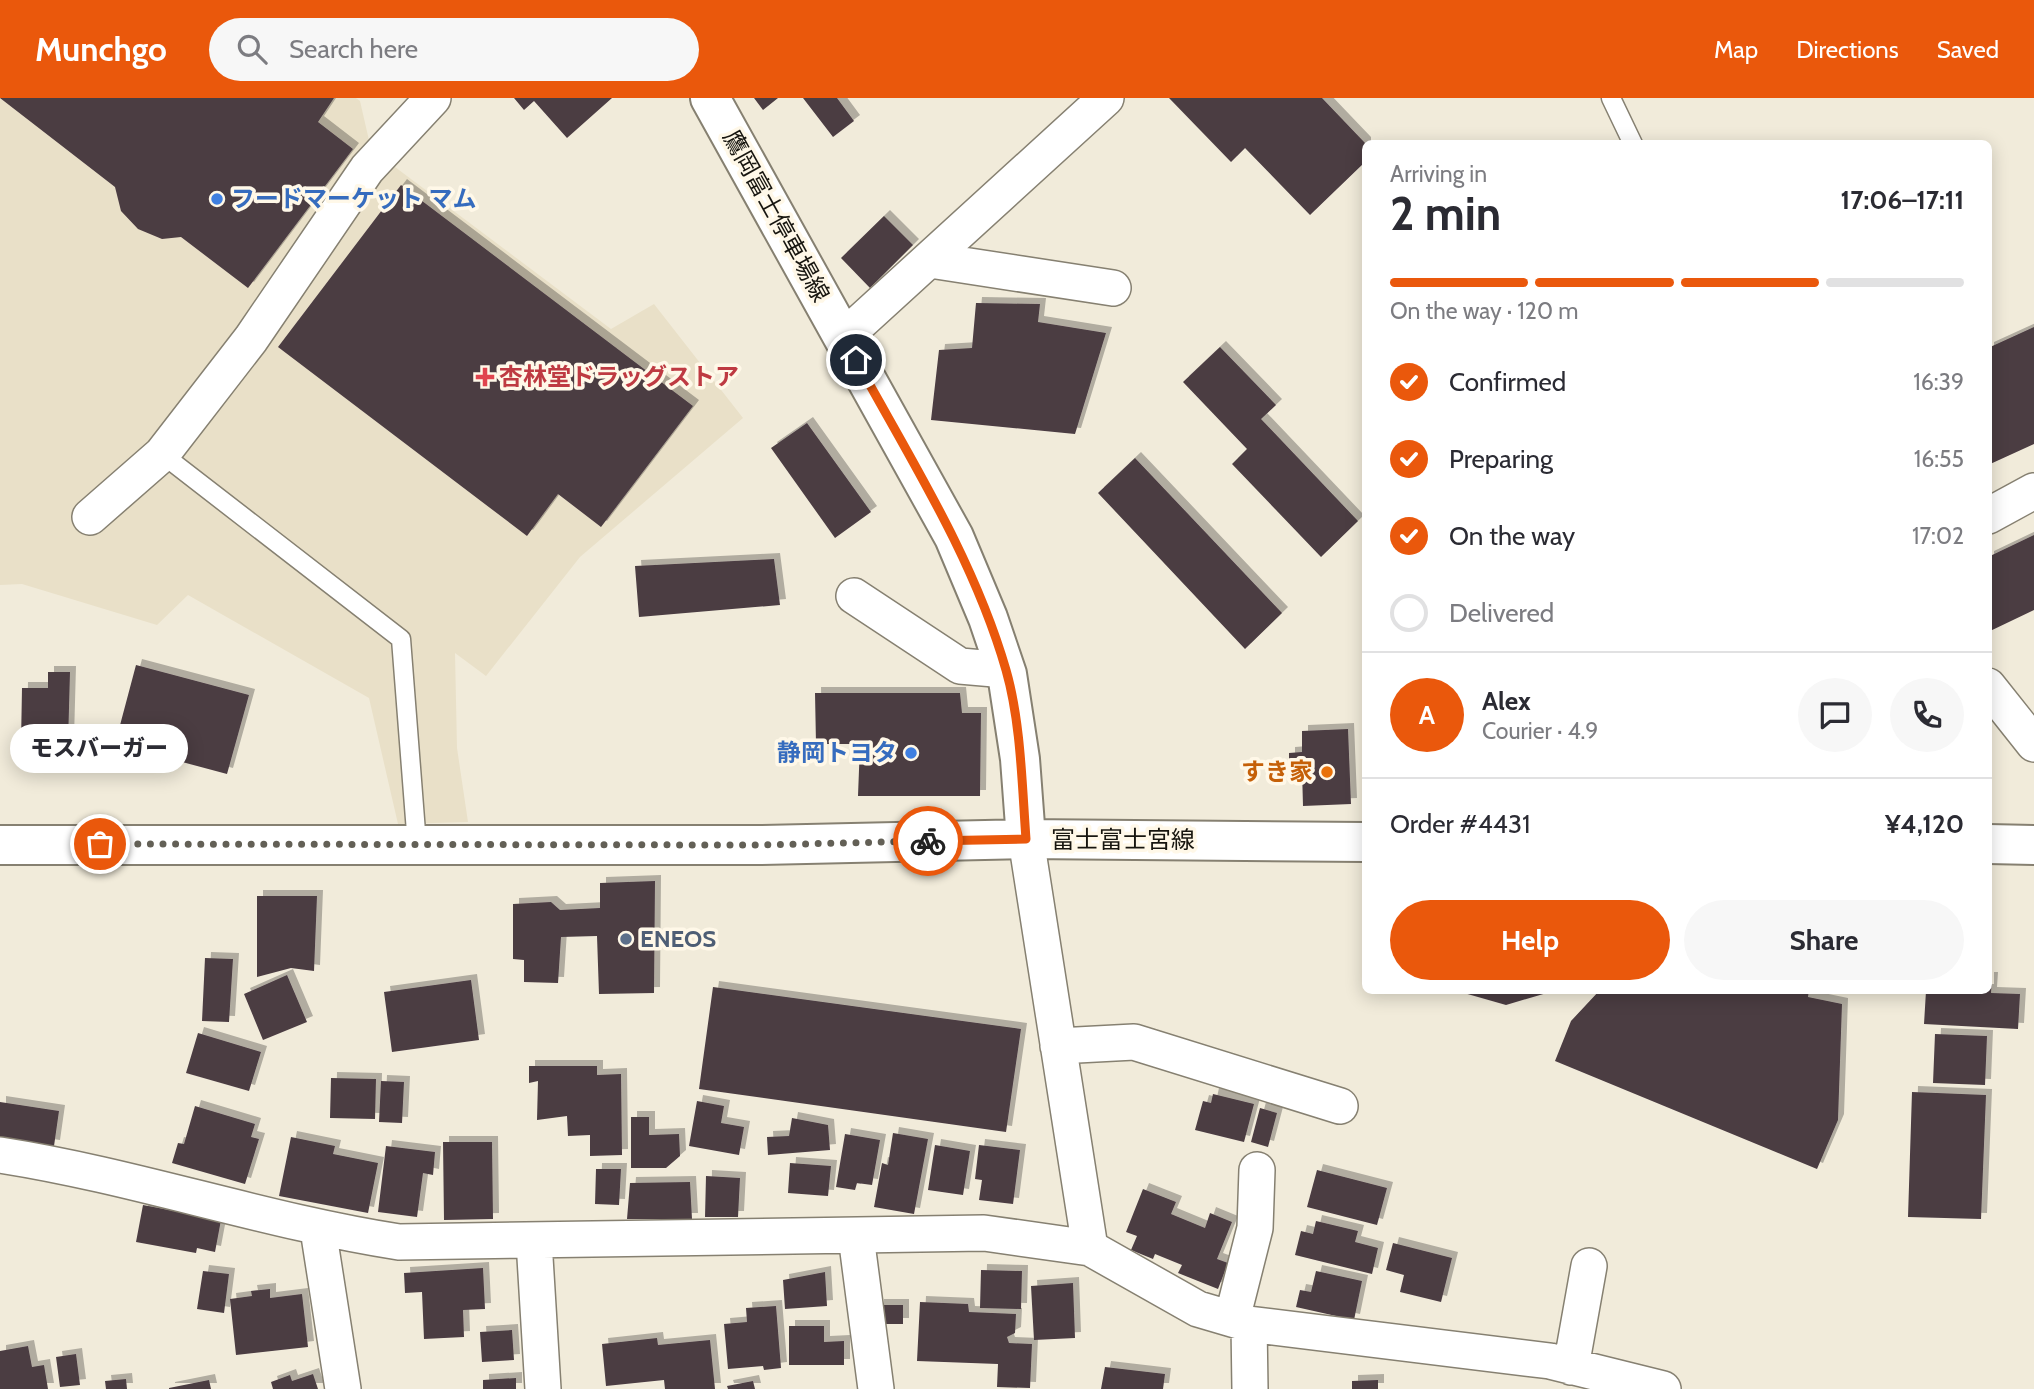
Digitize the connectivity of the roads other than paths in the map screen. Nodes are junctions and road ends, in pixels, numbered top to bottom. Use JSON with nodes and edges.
{"nodes":[{"id":1,"x":433,"y":98,"type":"edge"},
{"id":2,"x":710,"y":98,"type":"edge"},
{"id":3,"x":1106,"y":98,"type":"edge"},
{"id":4,"x":1611,"y":98,"type":"edge"},
{"id":5,"x":1631,"y":140,"type":"edge"},
{"id":6,"x":930,"y":260,"type":"junction"},
{"id":7,"x":1113,"y":288,"type":"dead end"},
{"id":8,"x":844,"y":337,"type":"junction"},
{"id":9,"x":162,"y":454,"type":"junction"},
{"id":10,"x":2034,"y":491,"type":"edge"},
{"id":11,"x":1992,"y":514,"type":"edge"},
{"id":12,"x":90,"y":517,"type":"dead end"},
{"id":13,"x":854,"y":596,"type":"dead end"},
{"id":14,"x":1006,"y":670,"type":"junction"},
{"id":15,"x":1992,"y":691,"type":"edge"},
{"id":16,"x":2034,"y":744,"type":"edge"},
{"id":17,"x":1026,"y":839,"type":"junction"},
{"id":18,"x":1362,"y":842,"type":"edge"},
{"id":19,"x":1992,"y":844,"type":"edge"},
{"id":20,"x":0,"y":845,"type":"edge"},
{"id":21,"x":416,"y":845,"type":"junction"},
{"id":22,"x":2034,"y":845,"type":"edge"},
{"id":23,"x":1058,"y":1046,"type":"junction"},
{"id":24,"x":1340,"y":1106,"type":"dead end"},
{"id":25,"x":0,"y":1155,"type":"edge"},
{"id":26,"x":1257,"y":1170,"type":"dead end"},
{"id":27,"x":317,"y":1229,"type":"junction"},
{"id":28,"x":856,"y":1236,"type":"junction"},
{"id":29,"x":534,"y":1241,"type":"junction"},
{"id":30,"x":1090,"y":1248,"type":"junction"},
{"id":31,"x":1589,"y":1266,"type":"dead end"},
{"id":32,"x":1241,"y":1322,"type":"junction"},
{"id":33,"x":1570,"y":1367,"type":"junction"},
{"id":34,"x":343,"y":1389,"type":"edge"},
{"id":35,"x":543,"y":1389,"type":"edge"},
{"id":36,"x":876,"y":1389,"type":"edge"},
{"id":37,"x":1250,"y":1389,"type":"edge"},
{"id":38,"x":1662,"y":1389,"type":"edge"}],
"edges":[{"from":1,"to":9,"type":"street"},
{"from":2,"to":8,"type":"main road","name":"鷹岡富士停車場線"},
{"from":3,"to":6,"type":"street"},
{"from":4,"to":5,"type":"lane"},
{"from":6,"to":7,"type":"street"},
{"from":6,"to":8,"type":"street"},
{"from":8,"to":14,"type":"main road","name":"鷹岡富士停車場線"},
{"from":9,"to":12,"type":"street"},
{"from":9,"to":21,"type":"lane"},
{"from":10,"to":11,"type":"street"},
{"from":13,"to":14,"type":"street"},
{"from":14,"to":17,"type":"main road","name":"鷹岡富士停車場線"},
{"from":15,"to":16,"type":"street"},
{"from":17,"to":18,"type":"main road","name":"富士富士宮線"},
{"from":17,"to":21,"type":"main road","name":"富士富士宮線"},
{"from":17,"to":23,"type":"street"},
{"from":19,"to":22,"type":"main road"},
{"from":20,"to":21,"type":"main road","name":"富士富士宮線"},
{"from":23,"to":24,"type":"street"},
{"from":23,"to":30,"type":"street"},
{"from":25,"to":27,"type":"street"},
{"from":26,"to":32,"type":"street"},
{"from":27,"to":29,"type":"street"},
{"from":27,"to":34,"type":"street"},
{"from":28,"to":29,"type":"street"},
{"from":28,"to":30,"type":"street"},
{"from":28,"to":36,"type":"street"},
{"from":29,"to":35,"type":"street"},
{"from":30,"to":32,"type":"street"},
{"from":31,"to":33,"type":"street"},
{"from":32,"to":33,"type":"street"},
{"from":32,"to":37,"type":"street"},
{"from":33,"to":38,"type":"street"}]}
